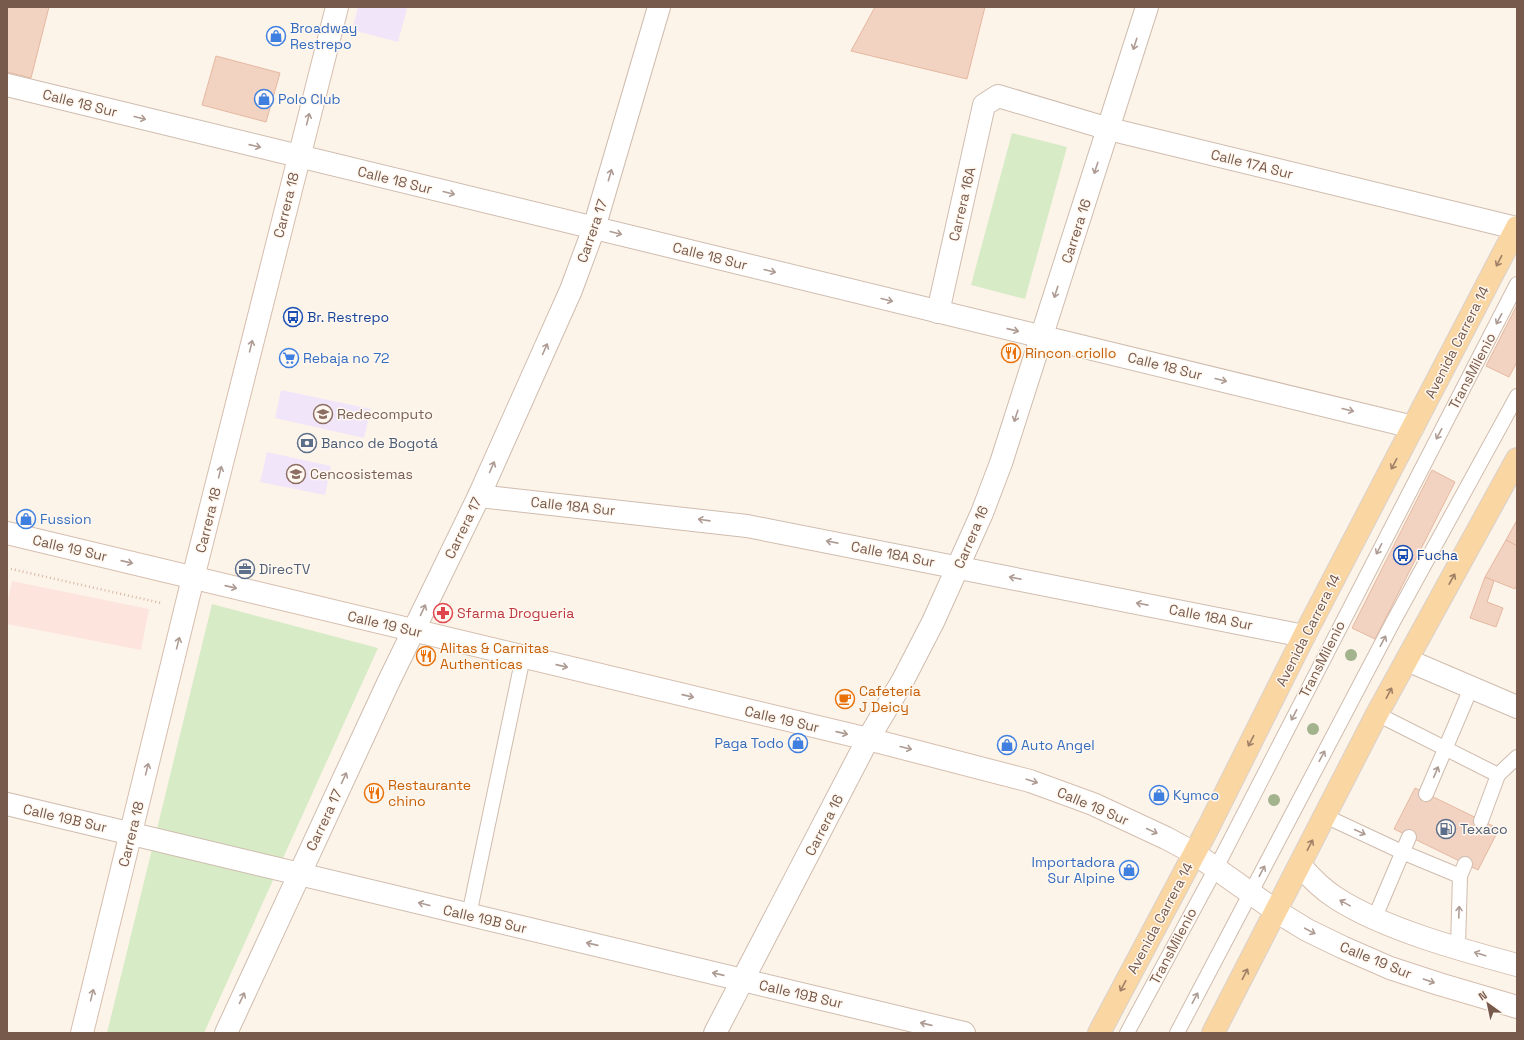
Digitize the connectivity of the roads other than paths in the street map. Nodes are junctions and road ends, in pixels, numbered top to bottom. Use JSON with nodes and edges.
{"nodes":[{"id":1,"x":337,"y":7,"type":"edge"},
{"id":2,"x":659,"y":7,"type":"edge"},
{"id":3,"x":1147,"y":7,"type":"edge"},
{"id":4,"x":7,"y":85,"type":"edge"},
{"id":5,"x":991,"y":99,"type":"joint"},
{"id":6,"x":1109,"y":129,"type":"junction"},
{"id":7,"x":298,"y":157,"type":"junction"},
{"id":8,"x":1517,"y":227,"type":"edge"},
{"id":9,"x":594,"y":228,"type":"junction"},
{"id":10,"x":1517,"y":284,"type":"edge"},
{"id":11,"x":938,"y":312,"type":"junction"},
{"id":12,"x":1042,"y":336,"type":"junction"},
{"id":13,"x":1517,"y":396,"type":"edge"},
{"id":14,"x":1413,"y":427,"type":"junction"},
{"id":15,"x":1516,"y":462,"type":"edge"},
{"id":16,"x":479,"y":496,"type":"junction"},
{"id":17,"x":7,"y":533,"type":"edge"},
{"id":18,"x":958,"y":567,"type":"junction"},
{"id":19,"x":193,"y":578,"type":"junction"},
{"id":20,"x":413,"y":630,"type":"junction"},
{"id":21,"x":1304,"y":636,"type":"junction"},
{"id":22,"x":523,"y":657,"type":"junction"},
{"id":23,"x":1407,"y":660,"type":"junction"},
{"id":24,"x":1471,"y":688,"type":"junction"},
{"id":25,"x":1517,"y":707,"type":"edge"},
{"id":26,"x":1378,"y":714,"type":"junction"},
{"id":27,"x":868,"y":739,"type":"junction"},
{"id":28,"x":1445,"y":750,"type":"junction"},
{"id":29,"x":1517,"y":757,"type":"edge"},
{"id":30,"x":1498,"y":775,"type":"junction"},
{"id":31,"x":1426,"y":794,"type":"dead end"},
{"id":32,"x":7,"y":804,"type":"edge"},
{"id":33,"x":1325,"y":816,"type":"junction"},
{"id":34,"x":1481,"y":821,"type":"dead end"},
{"id":35,"x":131,"y":833,"type":"junction"},
{"id":36,"x":1409,"y":836,"type":"dead end"},
{"id":37,"x":1402,"y":852,"type":"junction"},
{"id":38,"x":1194,"y":853,"type":"junction"},
{"id":39,"x":1300,"y":864,"type":"junction"},
{"id":40,"x":1216,"y":868,"type":"junction"},
{"id":41,"x":299,"y":874,"type":"junction"},
{"id":42,"x":1251,"y":893,"type":"junction"},
{"id":43,"x":1276,"y":911,"type":"junction"},
{"id":44,"x":469,"y":915,"type":"junction"},
{"id":45,"x":1375,"y":917,"type":"junction"},
{"id":46,"x":1458,"y":947,"type":"junction"},
{"id":47,"x":1517,"y":965,"type":"edge"},
{"id":48,"x":743,"y":980,"type":"junction"},
{"id":49,"x":1517,"y":1007,"type":"edge"},
{"id":50,"x":82,"y":1033,"type":"edge"},
{"id":51,"x":226,"y":1033,"type":"edge"},
{"id":52,"x":715,"y":1033,"type":"edge"},
{"id":53,"x":964,"y":1033,"type":"edge"},
{"id":54,"x":1099,"y":1033,"type":"edge"},
{"id":55,"x":1126,"y":1033,"type":"edge"},
{"id":56,"x":1176,"y":1033,"type":"edge"},
{"id":57,"x":1214,"y":1033,"type":"edge"}],
"edges":[{"from":7,"to":1,"type":"street","name":"Carrera 18","one_way":true},
{"from":9,"to":2,"type":"street","name":"Carrera 17","one_way":true},
{"from":3,"to":6,"type":"street","name":"Carrera 16","one_way":true},
{"from":4,"to":7,"type":"street","name":"Calle 18 Sur","one_way":true},
{"from":5,"to":6,"type":"street","name":"Calle 17A Sur"},
{"from":5,"to":11,"type":"street","name":"Carrera 16A"},
{"from":6,"to":8,"type":"street","name":"Calle 17A Sur"},
{"from":6,"to":12,"type":"street","name":"Carrera 16","one_way":true},
{"from":7,"to":9,"type":"street","name":"Calle 18 Sur","one_way":true},
{"from":19,"to":7,"type":"street","name":"Carrera 18","one_way":true},
{"from":8,"to":14,"type":"main road","name":"Avenida Carrera 14","one_way":true},
{"from":9,"to":11,"type":"street","name":"Calle 18 Sur","one_way":true},
{"from":16,"to":9,"type":"street","name":"Carrera 17","one_way":true},
{"from":10,"to":40,"type":"lane","name":"TransMilenio","one_way":true},
{"from":11,"to":12,"type":"street","name":"Calle 18 Sur","one_way":true},
{"from":12,"to":14,"type":"street","name":"Calle 18 Sur","one_way":true},
{"from":12,"to":18,"type":"street","name":"Carrera 16","one_way":true},
{"from":42,"to":13,"type":"lane","one_way":true},
{"from":14,"to":21,"type":"main road","name":"Avenida Carrera 14","one_way":true},
{"from":23,"to":15,"type":"main road","one_way":true},
{"from":18,"to":16,"type":"street","name":"Calle 18A Sur","one_way":true},
{"from":20,"to":16,"type":"street","name":"Carrera 17","one_way":true},
{"from":17,"to":19,"type":"street","name":"Calle 19 Sur","one_way":true},
{"from":21,"to":18,"type":"street","name":"Calle 18A Sur","one_way":true},
{"from":18,"to":27,"type":"street","name":"Carrera 16"},
{"from":19,"to":20,"type":"street","name":"Calle 19 Sur","one_way":true},
{"from":35,"to":19,"type":"street","name":"Carrera 18","one_way":true},
{"from":20,"to":22,"type":"street","name":"Calle 19 Sur"},
{"from":41,"to":20,"type":"street","name":"Carrera 17","one_way":true},
{"from":21,"to":38,"type":"main road","name":"Avenida Carrera 14","one_way":true},
{"from":22,"to":27,"type":"street","name":"Calle 19 Sur","one_way":true},
{"from":22,"to":44,"type":"lane"},
{"from":23,"to":24,"type":"street"},
{"from":26,"to":23,"type":"main road","one_way":true},
{"from":24,"to":25,"type":"street"},
{"from":24,"to":28,"type":"lane"},
{"from":26,"to":28,"type":"lane"},
{"from":26,"to":33,"type":"main road"},
{"from":27,"to":38,"type":"street","name":"Calle 19 Sur","one_way":true},
{"from":27,"to":48,"type":"street","name":"Carrera 16"},
{"from":28,"to":30,"type":"lane"},
{"from":31,"to":28,"type":"lane","one_way":true},
{"from":29,"to":30,"type":"lane"},
{"from":30,"to":34,"type":"lane"},
{"from":32,"to":35,"type":"street","name":"Calle 19B Sur"},
{"from":33,"to":37,"type":"lane","one_way":true},
{"from":39,"to":33,"type":"main road","one_way":true},
{"from":35,"to":41,"type":"street","name":"Calle 19B Sur"},
{"from":50,"to":35,"type":"street","name":"Carrera 18","one_way":true},
{"from":36,"to":37,"type":"lane"},
{"from":37,"to":45,"type":"lane"},
{"from":46,"to":37,"type":"lane","one_way":true},
{"from":38,"to":40,"type":"street","name":"Calle 19 Sur"},
{"from":38,"to":54,"type":"main road","name":"Avenida Carrera 14","one_way":true},
{"from":39,"to":43,"type":"main road"},
{"from":45,"to":39,"type":"street","one_way":true},
{"from":40,"to":42,"type":"street","name":"Calle 19 Sur"},
{"from":40,"to":55,"type":"lane","name":"TransMilenio"},
{"from":44,"to":41,"type":"street","name":"Calle 19B Sur","one_way":true},
{"from":51,"to":41,"type":"street","name":"Carrera 17","one_way":true},
{"from":42,"to":43,"type":"street","name":"Calle 19 Sur"},
{"from":56,"to":42,"type":"lane","one_way":true},
{"from":43,"to":49,"type":"street","name":"Calle 19 Sur","one_way":true},
{"from":57,"to":43,"type":"main road","one_way":true},
{"from":48,"to":44,"type":"street","name":"Calle 19B Sur","one_way":true},
{"from":45,"to":46,"type":"street"},
{"from":47,"to":46,"type":"street","one_way":true},
{"from":48,"to":52,"type":"street","name":"Carrera 16"},
{"from":53,"to":48,"type":"street","name":"Calle 19B Sur","one_way":true}]}
